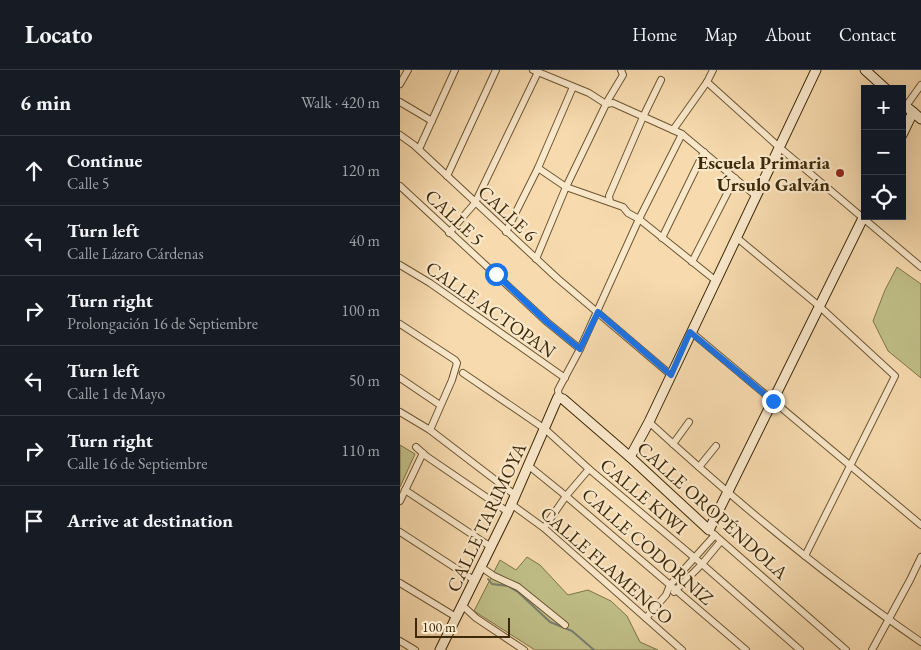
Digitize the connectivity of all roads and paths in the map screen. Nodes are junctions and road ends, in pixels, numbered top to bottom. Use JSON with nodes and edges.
{"nodes":[{"id":1,"x":408,"y":70,"type":"edge"},
{"id":2,"x":455,"y":70,"type":"edge"},
{"id":3,"x":496,"y":70,"type":"edge"},
{"id":4,"x":621,"y":70,"type":"edge"},
{"id":5,"x":713,"y":70,"type":"edge"},
{"id":6,"x":816,"y":70,"type":"edge"},
{"id":7,"x":865,"y":70,"type":"edge"},
{"id":8,"x":535,"y":71,"type":"edge"},
{"id":9,"x":662,"y":80,"type":"dead end"},
{"id":10,"x":707,"y":82,"type":"junction"},
{"id":11,"x":400,"y":84,"type":"edge"},
{"id":12,"x":882,"y":85,"type":"edge"},
{"id":13,"x":921,"y":85,"type":"edge"},
{"id":14,"x":572,"y":87,"type":"junction"},
{"id":15,"x":610,"y":101,"type":"junction"},
{"id":16,"x":400,"y":102,"type":"edge"},
{"id":17,"x":907,"y":107,"type":"edge"},
{"id":18,"x":643,"y":116,"type":"junction"},
{"id":19,"x":921,"y":119,"type":"edge"},
{"id":20,"x":432,"y":121,"type":"junction"},
{"id":21,"x":673,"y":130,"type":"junction"},
{"id":22,"x":903,"y":130,"type":"edge"},
{"id":23,"x":682,"y":134,"type":"junction"},
{"id":24,"x":400,"y":135,"type":"edge"},
{"id":25,"x":779,"y":147,"type":"junction"},
{"id":26,"x":418,"y":149,"type":"junction"},
{"id":27,"x":704,"y":152,"type":"junction"},
{"id":28,"x":538,"y":168,"type":"junction"},
{"id":29,"x":447,"y":176,"type":"junction"},
{"id":30,"x":735,"y":178,"type":"junction"},
{"id":31,"x":400,"y":186,"type":"edge"},
{"id":32,"x":566,"y":187,"type":"junction"},
{"id":33,"x":756,"y":196,"type":"junction"},
{"id":34,"x":610,"y":202,"type":"junction"},
{"id":35,"x":475,"y":203,"type":"junction"},
{"id":36,"x":628,"y":213,"type":"junction"},
{"id":37,"x":861,"y":214,"type":"edge"},
{"id":38,"x":639,"y":219,"type":"junction"},
{"id":39,"x":862,"y":220,"type":"edge"},
{"id":40,"x":868,"y":220,"type":"edge"},
{"id":41,"x":506,"y":232,"type":"junction"},
{"id":42,"x":449,"y":233,"type":"junction"},
{"id":43,"x":634,"y":234,"type":"junction"},
{"id":44,"x":736,"y":237,"type":"junction"},
{"id":45,"x":662,"y":238,"type":"junction"},
{"id":46,"x":536,"y":259,"type":"junction"},
{"id":47,"x":692,"y":262,"type":"junction"},
{"id":48,"x":400,"y":265,"type":"edge"},
{"id":49,"x":921,"y":267,"type":"edge"},
{"id":50,"x":715,"y":280,"type":"junction"},
{"id":51,"x":819,"y":306,"type":"junction"},
{"id":52,"x":598,"y":312,"type":"junction"},
{"id":53,"x":400,"y":324,"type":"edge"},
{"id":54,"x":690,"y":332,"type":"junction"},
{"id":55,"x":580,"y":349,"type":"junction"},
{"id":56,"x":463,"y":373,"type":"dead end"},
{"id":57,"x":671,"y":375,"type":"junction"},
{"id":58,"x":400,"y":378,"type":"edge"},
{"id":59,"x":565,"y":378,"type":"junction"},
{"id":60,"x":558,"y":397,"type":"junction"},
{"id":61,"x":773,"y":401,"type":"junction"},
{"id":62,"x":440,"y":405,"type":"junction"},
{"id":63,"x":400,"y":412,"type":"edge"},
{"id":64,"x":649,"y":422,"type":"junction"},
{"id":65,"x":689,"y":422,"type":"dead end"},
{"id":66,"x":545,"y":429,"type":"junction"},
{"id":67,"x":430,"y":430,"type":"junction"},
{"id":68,"x":672,"y":444,"type":"junction"},
{"id":69,"x":716,"y":446,"type":"dead end"},
{"id":70,"x":416,"y":447,"type":"dead end"},
{"id":71,"x":423,"y":453,"type":"junction"},
{"id":72,"x":630,"y":457,"type":"junction"},
{"id":73,"x":529,"y":466,"type":"junction"},
{"id":74,"x":850,"y":466,"type":"junction"},
{"id":75,"x":699,"y":467,"type":"junction"},
{"id":76,"x":589,"y":469,"type":"junction"},
{"id":77,"x":405,"y":490,"type":"junction"},
{"id":78,"x":728,"y":493,"type":"junction"},
{"id":79,"x":515,"y":495,"type":"junction"},
{"id":80,"x":566,"y":496,"type":"junction"},
{"id":81,"x":400,"y":501,"type":"edge"},
{"id":82,"x":510,"y":508,"type":"junction"},
{"id":83,"x":921,"y":525,"type":"edge"},
{"id":84,"x":544,"y":528,"type":"junction"},
{"id":85,"x":400,"y":532,"type":"edge"},
{"id":86,"x":712,"y":533,"type":"junction"},
{"id":87,"x":721,"y":541,"type":"junction"},
{"id":88,"x":491,"y":547,"type":"junction"},
{"id":89,"x":805,"y":556,"type":"junction"},
{"id":90,"x":921,"y":557,"type":"edge"},
{"id":91,"x":694,"y":558,"type":"junction"},
{"id":92,"x":702,"y":564,"type":"junction"},
{"id":93,"x":481,"y":567,"type":"junction"},
{"id":94,"x":474,"y":580,"type":"junction"},
{"id":95,"x":400,"y":583,"type":"edge"},
{"id":96,"x":670,"y":585,"type":"junction"},
{"id":97,"x":677,"y":591,"type":"junction"},
{"id":98,"x":666,"y":596,"type":"junction"},
{"id":99,"x":462,"y":605,"type":"junction"},
{"id":100,"x":456,"y":617,"type":"junction"},
{"id":101,"x":646,"y":618,"type":"junction"},
{"id":102,"x":889,"y":620,"type":"junction"},
{"id":103,"x":565,"y":625,"type":"dead end"},
{"id":104,"x":400,"y":641,"type":"edge"},
{"id":105,"x":921,"y":642,"type":"edge"},
{"id":106,"x":415,"y":650,"type":"edge"},
{"id":107,"x":440,"y":650,"type":"edge"},
{"id":108,"x":524,"y":650,"type":"edge"},
{"id":109,"x":682,"y":650,"type":"edge"},
{"id":110,"x":746,"y":650,"type":"edge"},
{"id":111,"x":800,"y":650,"type":"edge"},
{"id":112,"x":846,"y":650,"type":"edge"},
{"id":113,"x":872,"y":650,"type":"edge"}],
"edges":[{"from":1,"to":11,"type":"street"},
{"from":2,"to":20,"type":"street"},
{"from":3,"to":29,"type":"street"},
{"from":4,"to":15,"type":"street"},
{"from":5,"to":10,"type":"street"},
{"from":6,"to":25,"type":"street"},
{"from":7,"to":12,"type":"street"},
{"from":8,"to":14,"type":"street"},
{"from":8,"to":35,"type":"street"},
{"from":9,"to":18,"type":"street"},
{"from":10,"to":21,"type":"street"},
{"from":10,"to":25,"type":"street"},
{"from":13,"to":17,"type":"street"},
{"from":14,"to":15,"type":"street"},
{"from":14,"to":28,"type":"street"},
{"from":15,"to":18,"type":"street"},
{"from":15,"to":32,"type":"street"},
{"from":16,"to":20,"type":"street"},
{"from":17,"to":19,"type":"street"},
{"from":17,"to":22,"type":"street"},
{"from":18,"to":21,"type":"street"},
{"from":18,"to":34,"type":"street"},
{"from":20,"to":26,"type":"street"},
{"from":21,"to":23,"type":"street"},
{"from":23,"to":27,"type":"street"},
{"from":23,"to":38,"type":"street"},
{"from":24,"to":26,"type":"street","name":"CALLE 6"},
{"from":25,"to":33,"type":"street"},
{"from":25,"to":37,"type":"street"},
{"from":26,"to":29,"type":"street","name":"CALLE 6"},
{"from":27,"to":30,"type":"street"},
{"from":27,"to":45,"type":"street"},
{"from":28,"to":32,"type":"street"},
{"from":28,"to":41,"type":"street"},
{"from":29,"to":35,"type":"street","name":"CALLE 6"},
{"from":30,"to":33,"type":"street"},
{"from":30,"to":47,"type":"street"},
{"from":31,"to":42,"type":"street","name":"CALLE 5"},
{"from":32,"to":34,"type":"street"},
{"from":32,"to":46,"type":"street"},
{"from":33,"to":44,"type":"street"},
{"from":34,"to":36,"type":"street"},
{"from":35,"to":41,"type":"street","name":"CALLE 6"},
{"from":35,"to":42,"type":"street"},
{"from":36,"to":38,"type":"street"},
{"from":36,"to":43,"type":"street"},
{"from":38,"to":43,"type":"street"},
{"from":38,"to":45,"type":"street"},
{"from":39,"to":51,"type":"street"},
{"from":40,"to":49,"type":"street"},
{"from":41,"to":46,"type":"street","name":"CALLE 6"},
{"from":42,"to":55,"type":"street","name":"CALLE 5"},
{"from":43,"to":52,"type":"street"},
{"from":44,"to":50,"type":"street"},
{"from":44,"to":51,"type":"street"},
{"from":45,"to":47,"type":"street"},
{"from":46,"to":52,"type":"street","name":"CALLE 6"},
{"from":47,"to":50,"type":"street"},
{"from":48,"to":59,"type":"street","name":"CALLE ACTOPAN"},
{"from":50,"to":54,"type":"street"},
{"from":51,"to":61,"type":"street"},
{"from":51,"to":74,"type":"street"},
{"from":52,"to":55,"type":"street"},
{"from":52,"to":57,"type":"street","name":"CALLE 6"},
{"from":53,"to":62,"type":"street"},
{"from":54,"to":57,"type":"street"},
{"from":54,"to":61,"type":"street"},
{"from":55,"to":59,"type":"street"},
{"from":56,"to":66,"type":"street","name":"CALLE KIWI"},
{"from":57,"to":64,"type":"street"},
{"from":58,"to":62,"type":"street"},
{"from":59,"to":60,"type":"street"},
{"from":60,"to":66,"type":"street","name":"CALLE TARIMOYA"},
{"from":60,"to":72,"type":"street","name":"CALLE OROPÉNDOLA"},
{"from":61,"to":74,"type":"street"},
{"from":61,"to":78,"type":"street"},
{"from":62,"to":67,"type":"street"},
{"from":63,"to":67,"type":"street"},
{"from":64,"to":68,"type":"street"},
{"from":64,"to":72,"type":"street"},
{"from":65,"to":68,"type":"street"},
{"from":66,"to":73,"type":"street","name":"CALLE TARIMOYA"},
{"from":66,"to":76,"type":"street","name":"CALLE KIWI"},
{"from":67,"to":79,"type":"street"},
{"from":68,"to":75,"type":"street"},
{"from":69,"to":75,"type":"street"},
{"from":70,"to":71,"type":"street","name":"CALLE FLAMENCO"},
{"from":71,"to":77,"type":"street"},
{"from":71,"to":82,"type":"street","name":"CALLE FLAMENCO"},
{"from":72,"to":86,"type":"street","name":"CALLE OROPÉNDOLA"},
{"from":73,"to":79,"type":"street","name":"CALLE TARIMOYA"},
{"from":73,"to":80,"type":"street","name":"CALLE CODORNIZ"},
{"from":74,"to":83,"type":"street"},
{"from":74,"to":89,"type":"street"},
{"from":75,"to":78,"type":"street"},
{"from":76,"to":80,"type":"street"},
{"from":76,"to":91,"type":"street","name":"CALLE KIWI"},
{"from":77,"to":81,"type":"street"},
{"from":77,"to":88,"type":"street"},
{"from":78,"to":86,"type":"street"},
{"from":78,"to":89,"type":"street"},
{"from":79,"to":82,"type":"street","name":"CALLE TARIMOYA"},
{"from":80,"to":84,"type":"street"},
{"from":80,"to":96,"type":"street","name":"CALLE CODORNIZ"},
{"from":82,"to":84,"type":"street","name":"CALLE FLAMENCO"},
{"from":82,"to":88,"type":"street","name":"CALLE TARIMOYA"},
{"from":84,"to":101,"type":"street","name":"CALLE FLAMENCO"},
{"from":85,"to":94,"type":"street"},
{"from":86,"to":87,"type":"street","name":"CALLE OROPÉNDOLA"},
{"from":86,"to":91,"type":"street"},
{"from":87,"to":92,"type":"street"},
{"from":87,"to":112,"type":"street","name":"CALLE OROPÉNDOLA"},
{"from":88,"to":93,"type":"street","name":"CALLE TARIMOYA"},
{"from":89,"to":102,"type":"street"},
{"from":90,"to":102,"type":"street"},
{"from":91,"to":92,"type":"street","name":"CALLE KIWI"},
{"from":91,"to":96,"type":"street"},
{"from":92,"to":97,"type":"street"},
{"from":92,"to":111,"type":"street","name":"CALLE KIWI"},
{"from":93,"to":94,"type":"street","name":"CALLE TARIMOYA"},
{"from":93,"to":103,"type":"street"},
{"from":94,"to":99,"type":"street","name":"CALLE TARIMOYA"},
{"from":95,"to":100,"type":"street"},
{"from":96,"to":97,"type":"street","name":"CALLE CODORNIZ"},
{"from":96,"to":98,"type":"street"},
{"from":97,"to":98,"type":"street"},
{"from":97,"to":110,"type":"street","name":"CALLE CODORNIZ"},
{"from":98,"to":101,"type":"street"},
{"from":99,"to":100,"type":"street","name":"CALLE TARIMOYA"},
{"from":99,"to":108,"type":"street"},
{"from":100,"to":107,"type":"street","name":"CALLE TARIMOYA"},
{"from":101,"to":109,"type":"street","name":"CALLE FLAMENCO"},
{"from":102,"to":105,"type":"street"},
{"from":102,"to":113,"type":"street"},
{"from":104,"to":106,"type":"street"}]}
